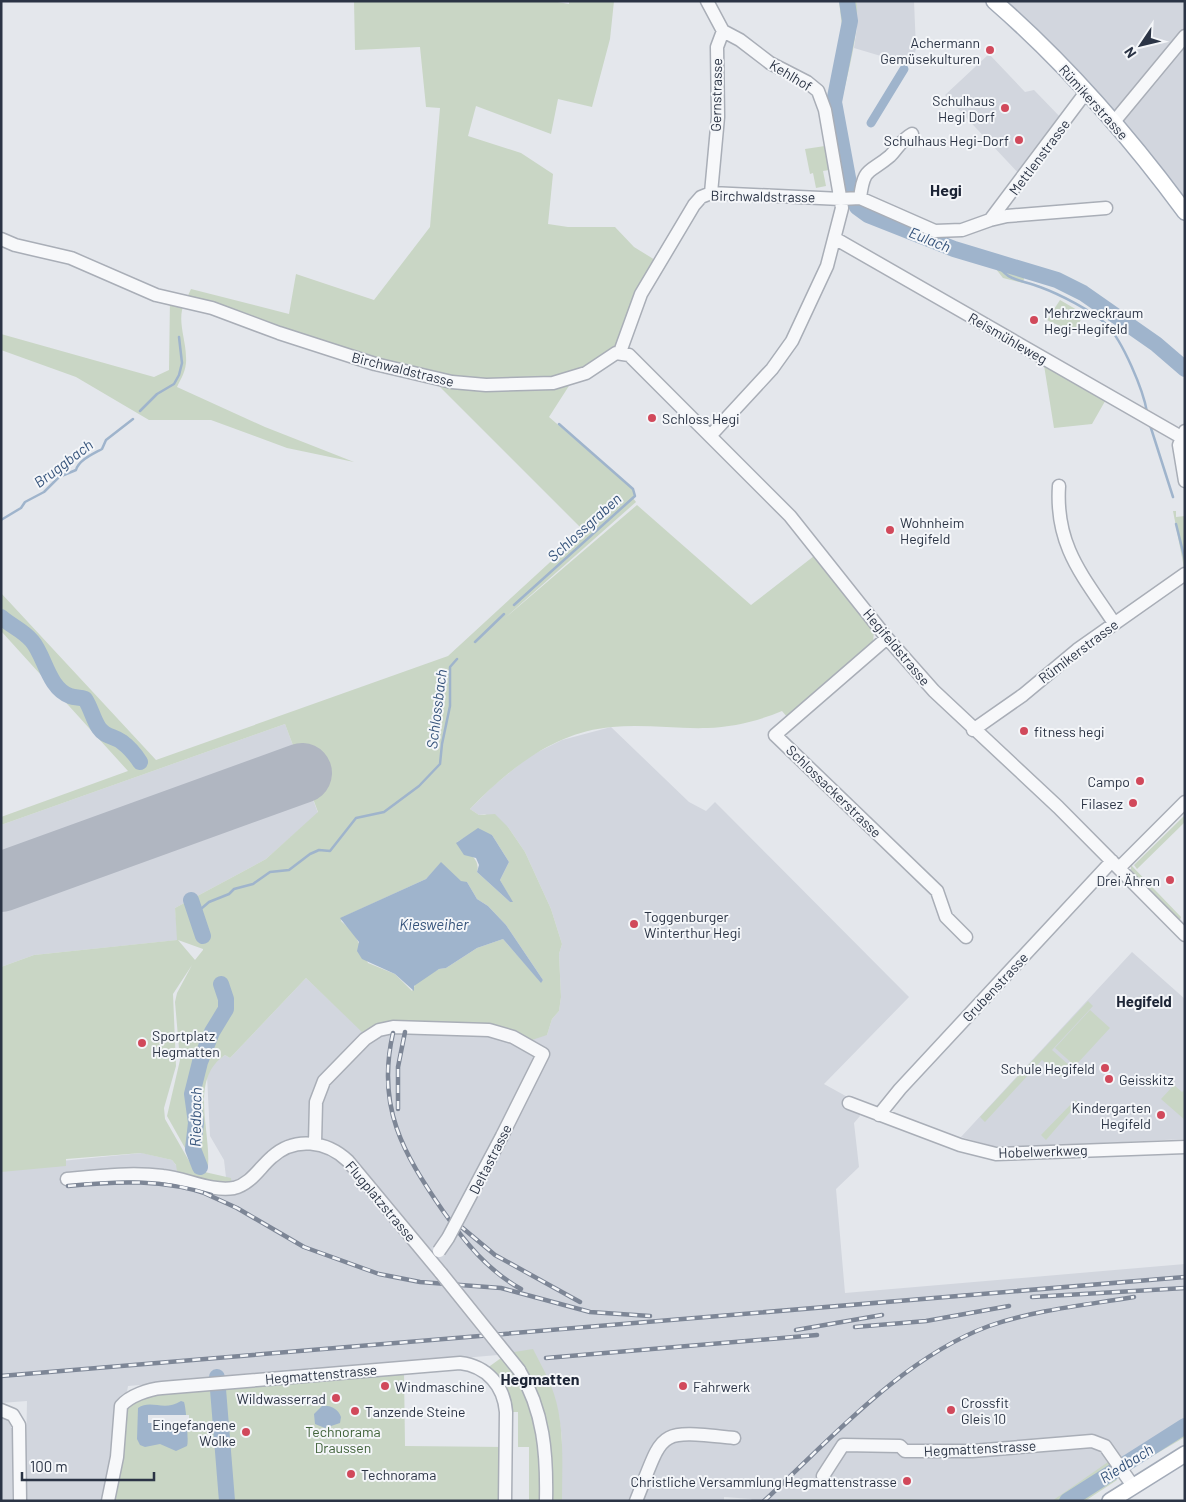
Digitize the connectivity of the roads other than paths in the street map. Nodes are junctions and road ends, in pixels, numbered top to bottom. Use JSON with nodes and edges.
{"nodes":[{"id":1,"x":707,"y":1,"type":"edge"},
{"id":2,"x":994,"y":1,"type":"edge"},
{"id":3,"x":723,"y":31,"type":"junction"},
{"id":4,"x":1185,"y":36,"type":"edge"},
{"id":5,"x":1086,"y":92,"type":"junction"},
{"id":6,"x":1113,"y":123,"type":"junction"},
{"id":7,"x":912,"y":134,"type":"dead end"},
{"id":8,"x":711,"y":193,"type":"junction"},
{"id":9,"x":851,"y":198,"type":"junction"},
{"id":10,"x":1106,"y":208,"type":"dead end"},
{"id":11,"x":1185,"y":212,"type":"edge"},
{"id":12,"x":990,"y":220,"type":"junction"},
{"id":13,"x":836,"y":238,"type":"junction"},
{"id":14,"x":1,"y":239,"type":"edge"},
{"id":15,"x":620,"y":352,"type":"junction"},
{"id":16,"x":1183,"y":434,"type":"edge"},
{"id":17,"x":711,"y":435,"type":"junction"},
{"id":18,"x":1185,"y":481,"type":"edge"},
{"id":19,"x":1059,"y":486,"type":"dead end"},
{"id":20,"x":1185,"y":574,"type":"edge"},
{"id":21,"x":1114,"y":623,"type":"junction"},
{"id":22,"x":888,"y":638,"type":"junction"},
{"id":23,"x":974,"y":730,"type":"junction"},
{"id":24,"x":1185,"y":802,"type":"edge"},
{"id":25,"x":1116,"y":864,"type":"junction"},
{"id":26,"x":1185,"y":935,"type":"edge"},
{"id":27,"x":966,"y":937,"type":"dead end"},
{"id":28,"x":849,"y":1103,"type":"dead end"},
{"id":29,"x":879,"y":1115,"type":"junction"},
{"id":30,"x":315,"y":1144,"type":"junction"},
{"id":31,"x":1185,"y":1146,"type":"edge"},
{"id":32,"x":67,"y":1179,"type":"dead end"},
{"id":33,"x":434,"y":1255,"type":"junction"},
{"id":34,"x":1,"y":1410,"type":"edge"},
{"id":35,"x":734,"y":1438,"type":"dead end"},
{"id":36,"x":1185,"y":1454,"type":"edge"},
{"id":37,"x":823,"y":1476,"type":"dead end"},
{"id":38,"x":1129,"y":1480,"type":"junction"},
{"id":39,"x":20,"y":1501,"type":"edge"},
{"id":40,"x":108,"y":1501,"type":"edge"},
{"id":41,"x":505,"y":1501,"type":"edge"},
{"id":42,"x":546,"y":1501,"type":"edge"},
{"id":43,"x":636,"y":1501,"type":"edge"},
{"id":44,"x":1110,"y":1501,"type":"edge"}],
"edges":[{"from":1,"to":3,"type":"street"},
{"from":2,"to":5,"type":"main road","name":"Rümikerstrasse"},
{"from":3,"to":8,"type":"street","name":"Gernstrasse"},
{"from":3,"to":9,"type":"street","name":"Kehlhof"},
{"from":4,"to":6,"type":"street"},
{"from":5,"to":6,"type":"main road","name":"Rümikerstrasse"},
{"from":5,"to":12,"type":"street","name":"Mettlenstrasse"},
{"from":6,"to":11,"type":"main road","name":"Rümikerstrasse"},
{"from":7,"to":9,"type":"street"},
{"from":8,"to":9,"type":"street","name":"Birchwaldstrasse"},
{"from":8,"to":15,"type":"street","name":"Birchwaldstrasse"},
{"from":9,"to":12,"type":"street","name":"Mettlenstrasse"},
{"from":9,"to":13,"type":"street"},
{"from":10,"to":12,"type":"street","name":"Mettlenstrasse"},
{"from":13,"to":16,"type":"street","name":"Reismühleweg"},
{"from":13,"to":17,"type":"street"},
{"from":14,"to":15,"type":"street","name":"Birchwaldstrasse"},
{"from":15,"to":17,"type":"street","name":"Hegifeldstrasse"},
{"from":16,"to":18,"type":"street","name":"Reismühleweg"},
{"from":17,"to":22,"type":"street","name":"Hegifeldstrasse"},
{"from":19,"to":21,"type":"street"},
{"from":20,"to":21,"type":"street","name":"Rümikerstrasse"},
{"from":21,"to":23,"type":"street","name":"Rümikerstrasse"},
{"from":22,"to":23,"type":"street","name":"Hegifeldstrasse"},
{"from":22,"to":27,"type":"street","name":"Schlossackerstrasse"},
{"from":23,"to":25,"type":"street","name":"Hegifeldstrasse"},
{"from":24,"to":25,"type":"street","name":"Grubenstrasse"},
{"from":25,"to":26,"type":"street","name":"Hegifeldstrasse"},
{"from":25,"to":29,"type":"street","name":"Grubenstrasse"},
{"from":28,"to":29,"type":"street","name":"Hobelwerkweg"},
{"from":29,"to":31,"type":"street","name":"Hobelwerkweg"},
{"from":30,"to":32,"type":"street","name":"Flugplatzstrasse"},
{"from":30,"to":33,"type":"street","name":"Flugplatzstrasse"},
{"from":30,"to":33,"type":"street","name":"Deltastrasse","bridge":true},
{"from":33,"to":42,"type":"street","name":"Flugplatzstrasse","bridge":true},
{"from":34,"to":39,"type":"street"},
{"from":35,"to":43,"type":"street"},
{"from":36,"to":38,"type":"main road"},
{"from":37,"to":38,"type":"street","name":"Hegmattenstrasse"},
{"from":38,"to":44,"type":"main road"},
{"from":40,"to":41,"type":"street","name":"Hegmattenstrasse"}]}
